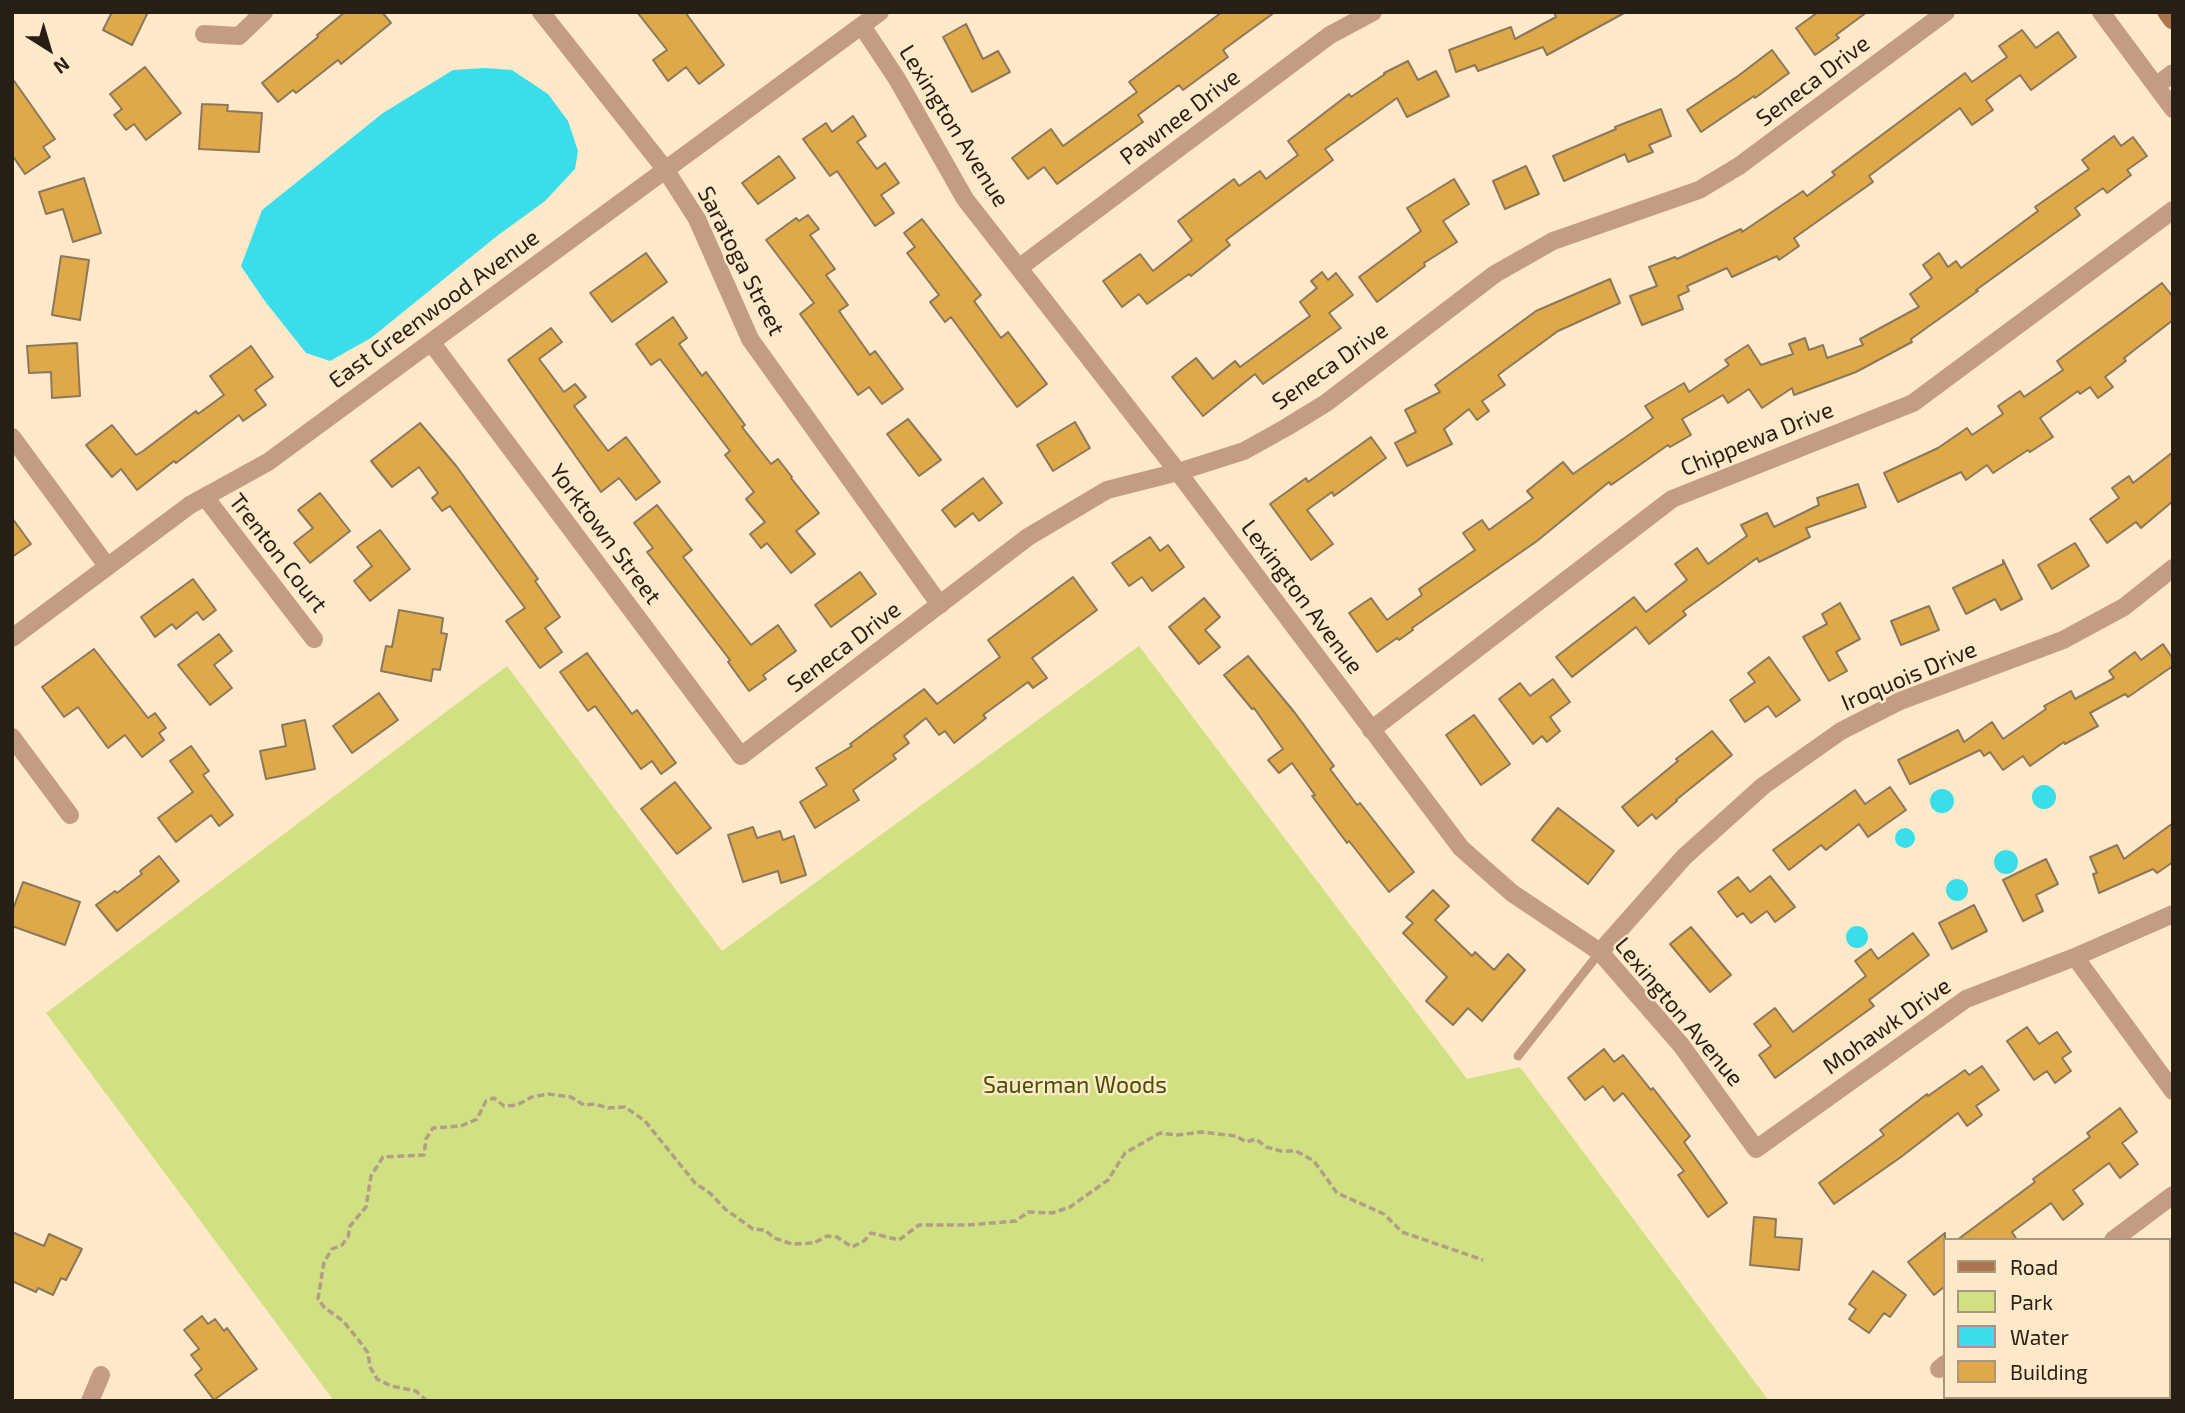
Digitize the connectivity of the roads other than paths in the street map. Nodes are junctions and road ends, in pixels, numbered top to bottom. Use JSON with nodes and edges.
{"nodes":[{"id":1,"x":264,"y":12,"type":"edge"},
{"id":2,"x":541,"y":12,"type":"edge"},
{"id":3,"x":880,"y":12,"type":"edge"},
{"id":4,"x":1373,"y":12,"type":"edge"},
{"id":5,"x":1947,"y":12,"type":"edge"},
{"id":6,"x":2101,"y":12,"type":"edge"},
{"id":7,"x":2168,"y":12,"type":"edge"},
{"id":8,"x":2173,"y":19,"type":"edge"},
{"id":9,"x":862,"y":26,"type":"junction"},
{"id":10,"x":204,"y":34,"type":"dead end"},
{"id":11,"x":2173,"y":73,"type":"edge"},
{"id":12,"x":2156,"y":86,"type":"junction"},
{"id":13,"x":2173,"y":108,"type":"edge"},
{"id":14,"x":665,"y":169,"type":"junction"},
{"id":15,"x":2173,"y":210,"type":"edge"},
{"id":16,"x":1020,"y":267,"type":"junction"},
{"id":17,"x":431,"y":342,"type":"junction"},
{"id":18,"x":12,"y":437,"type":"edge"},
{"id":19,"x":1178,"y":472,"type":"junction"},
{"id":20,"x":205,"y":497,"type":"junction"},
{"id":21,"x":107,"y":566,"type":"junction"},
{"id":22,"x":2173,"y":568,"type":"edge"},
{"id":23,"x":940,"y":605,"type":"junction"},
{"id":24,"x":12,"y":638,"type":"edge"},
{"id":25,"x":314,"y":639,"type":"dead end"},
{"id":26,"x":1371,"y":730,"type":"junction"},
{"id":27,"x":12,"y":737,"type":"edge"},
{"id":28,"x":741,"y":756,"type":"joint"},
{"id":29,"x":70,"y":815,"type":"dead end"},
{"id":30,"x":2173,"y":914,"type":"edge"},
{"id":31,"x":1600,"y":952,"type":"junction"},
{"id":32,"x":2075,"y":957,"type":"junction"},
{"id":33,"x":1518,"y":1056,"type":"dead end"},
{"id":34,"x":2173,"y":1090,"type":"edge"},
{"id":35,"x":1756,"y":1149,"type":"joint"},
{"id":36,"x":2173,"y":1195,"type":"edge"},
{"id":37,"x":2116,"y":1238,"type":"edge"},
{"id":38,"x":101,"y":1375,"type":"dead end"},
{"id":39,"x":90,"y":1401,"type":"edge"}],
"edges":[{"from":1,"to":10,"type":"street"},
{"from":2,"to":14,"type":"street","name":"Saratoga Street"},
{"from":3,"to":9,"type":"street","name":"East Greenwood Avenue"},
{"from":4,"to":16,"type":"street","name":"Pawnee Drive"},
{"from":5,"to":19,"type":"street","name":"Seneca Drive"},
{"from":6,"to":12,"type":"street"},
{"from":7,"to":8,"type":"main road"},
{"from":9,"to":14,"type":"street","name":"East Greenwood Avenue"},
{"from":9,"to":16,"type":"street","name":"Lexington Avenue"},
{"from":11,"to":12,"type":"street"},
{"from":12,"to":13,"type":"street"},
{"from":14,"to":17,"type":"street","name":"East Greenwood Avenue"},
{"from":14,"to":23,"type":"street","name":"Saratoga Street"},
{"from":15,"to":26,"type":"street","name":"Chippewa Drive"},
{"from":16,"to":19,"type":"street","name":"Lexington Avenue"},
{"from":17,"to":20,"type":"street","name":"East Greenwood Avenue"},
{"from":17,"to":28,"type":"street","name":"Yorktown Street"},
{"from":18,"to":21,"type":"street"},
{"from":19,"to":23,"type":"street","name":"Seneca Drive"},
{"from":19,"to":26,"type":"street","name":"Lexington Avenue"},
{"from":20,"to":21,"type":"street","name":"East Greenwood Avenue"},
{"from":20,"to":25,"type":"street","name":"Trenton Court"},
{"from":21,"to":24,"type":"street","name":"East Greenwood Avenue"},
{"from":22,"to":31,"type":"street","name":"Iroquois Drive"},
{"from":23,"to":28,"type":"street","name":"Seneca Drive"},
{"from":26,"to":31,"type":"street","name":"Lexington Avenue"},
{"from":27,"to":29,"type":"street"},
{"from":30,"to":32,"type":"street","name":"Mohawk Drive"},
{"from":31,"to":33,"type":"lane"},
{"from":31,"to":35,"type":"street","name":"Lexington Avenue"},
{"from":32,"to":34,"type":"street"},
{"from":32,"to":35,"type":"street","name":"Mohawk Drive"},
{"from":36,"to":37,"type":"street"},
{"from":38,"to":39,"type":"street"}]}
